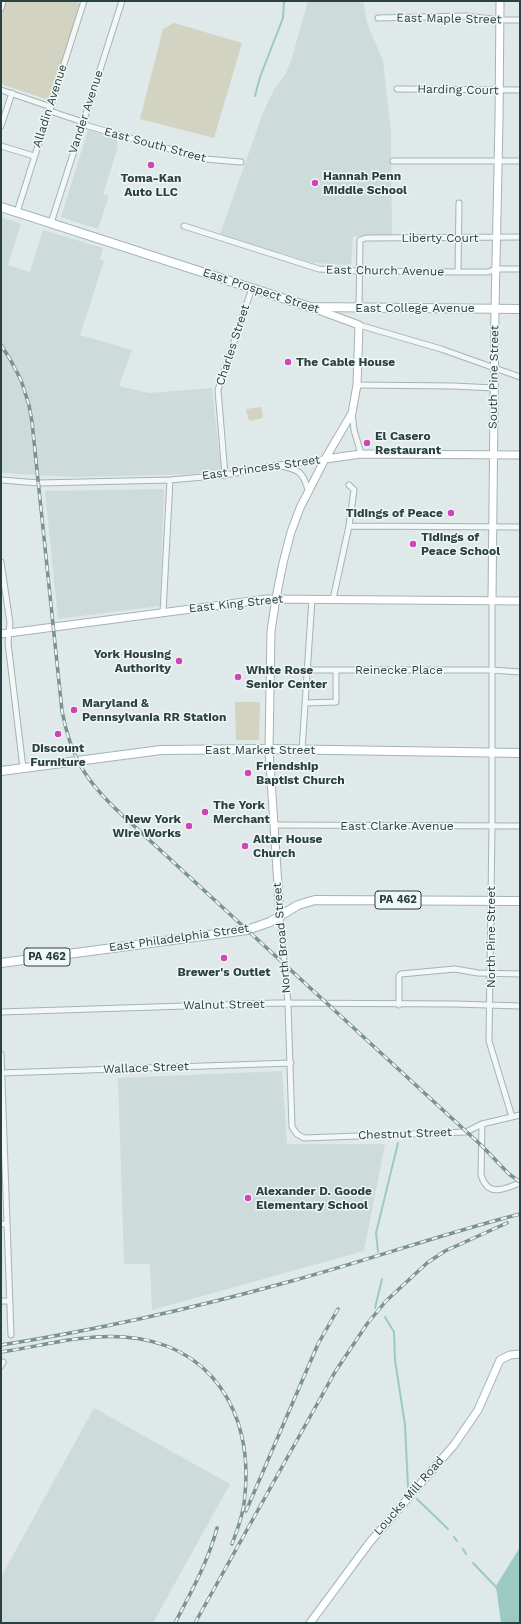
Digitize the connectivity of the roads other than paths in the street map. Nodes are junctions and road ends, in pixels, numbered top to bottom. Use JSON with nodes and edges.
{"nodes":[{"id":1,"x":3,"y":1,"type":"edge"},
{"id":2,"x":83,"y":1,"type":"edge"},
{"id":3,"x":122,"y":1,"type":"edge"},
{"id":4,"x":500,"y":1,"type":"edge"},
{"id":5,"x":1,"y":8,"type":"edge"},
{"id":6,"x":378,"y":18,"type":"dead end"},
{"id":7,"x":500,"y":20,"type":"junction"},
{"id":8,"x":520,"y":20,"type":"edge"},
{"id":9,"x":397,"y":89,"type":"dead end"},
{"id":10,"x":1,"y":90,"type":"edge"},
{"id":11,"x":499,"y":90,"type":"junction"},
{"id":12,"x":520,"y":90,"type":"edge"},
{"id":13,"x":12,"y":93,"type":"junction"},
{"id":14,"x":51,"y":109,"type":"junction"},
{"id":15,"x":83,"y":122,"type":"junction"},
{"id":16,"x":1,"y":126,"type":"edge"},
{"id":17,"x":1,"y":146,"type":"edge"},
{"id":18,"x":34,"y":156,"type":"junction"},
{"id":19,"x":497,"y":160,"type":"junction"},
{"id":20,"x":393,"y":161,"type":"dead end"},
{"id":21,"x":520,"y":161,"type":"edge"},
{"id":22,"x":241,"y":162,"type":"dead end"},
{"id":23,"x":459,"y":203,"type":"dead end"},
{"id":24,"x":1,"y":207,"type":"edge"},
{"id":25,"x":17,"y":212,"type":"junction"},
{"id":26,"x":51,"y":223,"type":"junction"},
{"id":27,"x":184,"y":226,"type":"dead end"},
{"id":28,"x":458,"y":238,"type":"junction"},
{"id":29,"x":496,"y":238,"type":"junction"},
{"id":30,"x":520,"y":238,"type":"edge"},
{"id":31,"x":496,"y":269,"type":"junction"},
{"id":32,"x":520,"y":269,"type":"edge"},
{"id":33,"x":359,"y":271,"type":"junction"},
{"id":34,"x":458,"y":272,"type":"junction"},
{"id":35,"x":252,"y":288,"type":"junction"},
{"id":36,"x":310,"y":307,"type":"junction"},
{"id":37,"x":359,"y":308,"type":"junction"},
{"id":38,"x":495,"y":309,"type":"junction"},
{"id":39,"x":520,"y":309,"type":"edge"},
{"id":40,"x":359,"y":325,"type":"junction"},
{"id":41,"x":494,"y":368,"type":"junction"},
{"id":42,"x":520,"y":377,"type":"edge"},
{"id":43,"x":357,"y":385,"type":"junction"},
{"id":44,"x":494,"y":388,"type":"junction"},
{"id":45,"x":352,"y":413,"type":"junction"},
{"id":46,"x":361,"y":454,"type":"junction"},
{"id":47,"x":493,"y":455,"type":"junction"},
{"id":48,"x":520,"y":455,"type":"edge"},
{"id":49,"x":325,"y":459,"type":"junction"},
{"id":50,"x":279,"y":465,"type":"junction"},
{"id":51,"x":225,"y":475,"type":"junction"},
{"id":52,"x":1,"y":480,"type":"edge"},
{"id":53,"x":170,"y":480,"type":"junction"},
{"id":54,"x":349,"y":485,"type":"dead end"},
{"id":55,"x":308,"y":490,"type":"junction"},
{"id":56,"x":349,"y":526,"type":"junction"},
{"id":57,"x":492,"y":527,"type":"junction"},
{"id":58,"x":520,"y":527,"type":"edge"},
{"id":59,"x":1,"y":562,"type":"edge"},
{"id":60,"x":276,"y":598,"type":"junction"},
{"id":61,"x":312,"y":599,"type":"junction"},
{"id":62,"x":333,"y":599,"type":"junction"},
{"id":63,"x":492,"y":600,"type":"junction"},
{"id":64,"x":520,"y":601,"type":"edge"},
{"id":65,"x":163,"y":612,"type":"junction"},
{"id":66,"x":9,"y":633,"type":"junction"},
{"id":67,"x":1,"y":634,"type":"edge"},
{"id":68,"x":307,"y":670,"type":"junction"},
{"id":69,"x":336,"y":670,"type":"junction"},
{"id":70,"x":491,"y":670,"type":"junction"},
{"id":71,"x":520,"y":672,"type":"edge"},
{"id":72,"x":305,"y":703,"type":"junction"},
{"id":73,"x":269,"y":749,"type":"junction"},
{"id":74,"x":302,"y":750,"type":"junction"},
{"id":75,"x":492,"y":753,"type":"junction"},
{"id":76,"x":520,"y":753,"type":"edge"},
{"id":77,"x":23,"y":768,"type":"junction"},
{"id":78,"x":1,"y":771,"type":"edge"},
{"id":79,"x":274,"y":825,"type":"junction"},
{"id":80,"x":492,"y":826,"type":"junction"},
{"id":81,"x":520,"y":826,"type":"edge"},
{"id":82,"x":491,"y":901,"type":"junction"},
{"id":83,"x":520,"y":901,"type":"edge"},
{"id":84,"x":280,"y":916,"type":"junction"},
{"id":85,"x":1,"y":963,"type":"edge"},
{"id":86,"x":490,"y":973,"type":"junction"},
{"id":87,"x":520,"y":974,"type":"edge"},
{"id":88,"x":288,"y":1004,"type":"junction"},
{"id":89,"x":399,"y":1004,"type":"junction"},
{"id":90,"x":490,"y":1006,"type":"junction"},
{"id":91,"x":520,"y":1006,"type":"edge"},
{"id":92,"x":1,"y":1012,"type":"edge"},
{"id":93,"x":1,"y":1054,"type":"edge"},
{"id":94,"x":291,"y":1063,"type":"junction"},
{"id":95,"x":1,"y":1073,"type":"edge"},
{"id":96,"x":520,"y":1115,"type":"edge"},
{"id":97,"x":512,"y":1117,"type":"junction"},
{"id":98,"x":482,"y":1124,"type":"junction"},
{"id":99,"x":292,"y":1127,"type":"joint"},
{"id":100,"x":3,"y":1148,"type":"edge"},
{"id":101,"x":520,"y":1183,"type":"edge"},
{"id":102,"x":1,"y":1224,"type":"edge"},
{"id":103,"x":7,"y":1224,"type":"junction"},
{"id":104,"x":1,"y":1301,"type":"edge"},
{"id":105,"x":10,"y":1301,"type":"junction"},
{"id":106,"x":12,"y":1335,"type":"dead end"},
{"id":107,"x":520,"y":1354,"type":"edge"},
{"id":108,"x":310,"y":1623,"type":"edge"}],
"edges":[{"from":1,"to":5,"type":"street"},
{"from":2,"to":14,"type":"street","name":"Alladin Avenue"},
{"from":3,"to":15,"type":"street","name":"Vander Avenue"},
{"from":4,"to":7,"type":"street","name":"South Pine Street"},
{"from":6,"to":7,"type":"street","name":"East Maple Street"},
{"from":7,"to":8,"type":"street","name":"East Maple Street"},
{"from":7,"to":11,"type":"street","name":"South Pine Street"},
{"from":9,"to":11,"type":"street","name":"Harding Court"},
{"from":10,"to":13,"type":"street","name":"East South Street"},
{"from":11,"to":12,"type":"street","name":"Harding Court"},
{"from":11,"to":19,"type":"street","name":"South Pine Street"},
{"from":13,"to":14,"type":"street","name":"East South Street"},
{"from":13,"to":16,"type":"street"},
{"from":14,"to":15,"type":"street","name":"East South Street"},
{"from":14,"to":18,"type":"street","name":"Alladin Avenue"},
{"from":15,"to":22,"type":"street","name":"East South Street"},
{"from":15,"to":26,"type":"street","name":"Vander Avenue"},
{"from":17,"to":18,"type":"street"},
{"from":18,"to":25,"type":"street","name":"Alladin Avenue"},
{"from":19,"to":20,"type":"street"},
{"from":19,"to":21,"type":"street"},
{"from":19,"to":29,"type":"street","name":"South Pine Street"},
{"from":23,"to":28,"type":"street"},
{"from":24,"to":25,"type":"main road","name":"East Prospect Street"},
{"from":25,"to":26,"type":"main road","name":"East Prospect Street"},
{"from":26,"to":35,"type":"main road","name":"East Prospect Street"},
{"from":27,"to":33,"type":"street","name":"East Church Avenue"},
{"from":28,"to":29,"type":"street","name":"Liberty Court"},
{"from":28,"to":33,"type":"street","name":"Liberty Court"},
{"from":28,"to":34,"type":"street"},
{"from":29,"to":30,"type":"street","name":"Liberty Court"},
{"from":29,"to":31,"type":"street","name":"South Pine Street"},
{"from":31,"to":32,"type":"street","name":"East Church Avenue"},
{"from":31,"to":34,"type":"street","name":"East Church Avenue"},
{"from":31,"to":38,"type":"street","name":"South Pine Street"},
{"from":33,"to":34,"type":"street","name":"East Church Avenue"},
{"from":33,"to":37,"type":"street"},
{"from":35,"to":36,"type":"main road","name":"East Prospect Street"},
{"from":35,"to":51,"type":"street","name":"Charles Street"},
{"from":36,"to":37,"type":"main road","name":"East College Avenue"},
{"from":36,"to":40,"type":"street","name":"East Prospect Street"},
{"from":37,"to":38,"type":"main road","name":"East College Avenue"},
{"from":38,"to":39,"type":"main road","name":"East College Avenue"},
{"from":38,"to":41,"type":"street","name":"South Pine Street"},
{"from":40,"to":41,"type":"street","name":"East Prospect Street"},
{"from":40,"to":43,"type":"street"},
{"from":41,"to":42,"type":"street","name":"East Prospect Street"},
{"from":41,"to":44,"type":"street","name":"South Pine Street"},
{"from":43,"to":44,"type":"street"},
{"from":43,"to":45,"type":"street"},
{"from":44,"to":47,"type":"street","name":"South Pine Street"},
{"from":45,"to":46,"type":"street"},
{"from":45,"to":49,"type":"street","name":"North Broad Street"},
{"from":46,"to":47,"type":"street","name":"East Princess Street"},
{"from":46,"to":49,"type":"street","name":"East Princess Street"},
{"from":47,"to":48,"type":"street","name":"East Princess Street"},
{"from":47,"to":57,"type":"street","name":"South Pine Street"},
{"from":49,"to":50,"type":"street","name":"East Princess Street"},
{"from":49,"to":55,"type":"street","name":"North Broad Street"},
{"from":50,"to":51,"type":"street","name":"East Princess Street"},
{"from":50,"to":55,"type":"street"},
{"from":51,"to":53,"type":"street","name":"East Princess Street"},
{"from":52,"to":53,"type":"street","name":"East Princess Street"},
{"from":53,"to":65,"type":"street"},
{"from":54,"to":56,"type":"street"},
{"from":55,"to":60,"type":"street","name":"North Broad Street"},
{"from":56,"to":57,"type":"street"},
{"from":56,"to":62,"type":"street"},
{"from":57,"to":58,"type":"street"},
{"from":57,"to":63,"type":"street","name":"South Pine Street"},
{"from":59,"to":66,"type":"street"},
{"from":60,"to":61,"type":"street","name":"East King Street"},
{"from":60,"to":65,"type":"street","name":"East King Street"},
{"from":60,"to":73,"type":"street","name":"North Broad Street"},
{"from":61,"to":62,"type":"street","name":"East King Street"},
{"from":61,"to":68,"type":"street"},
{"from":62,"to":63,"type":"street","name":"East King Street"},
{"from":63,"to":64,"type":"street","name":"East King Street"},
{"from":63,"to":70,"type":"street","name":"South Pine Street"},
{"from":65,"to":66,"type":"street","name":"East King Street"},
{"from":66,"to":67,"type":"street","name":"East King Street"},
{"from":66,"to":77,"type":"street"},
{"from":68,"to":69,"type":"street","name":"Reinecke Place"},
{"from":68,"to":72,"type":"street"},
{"from":69,"to":70,"type":"street","name":"Reinecke Place"},
{"from":69,"to":72,"type":"street"},
{"from":70,"to":71,"type":"street","name":"Reinecke Place"},
{"from":70,"to":75,"type":"street","name":"South Pine Street"},
{"from":72,"to":74,"type":"street"},
{"from":73,"to":74,"type":"main road","name":"East Market Street"},
{"from":73,"to":77,"type":"main road","name":"East Market Street"},
{"from":73,"to":79,"type":"street","name":"North Broad Street"},
{"from":74,"to":75,"type":"main road","name":"East Market Street"},
{"from":75,"to":76,"type":"main road","name":"East Market Street"},
{"from":75,"to":80,"type":"street","name":"North Pine Street"},
{"from":77,"to":78,"type":"main road","name":"East Market Street"},
{"from":79,"to":80,"type":"street","name":"East Clarke Avenue"},
{"from":79,"to":84,"type":"street","name":"North Broad Street"},
{"from":80,"to":81,"type":"street","name":"East Clarke Avenue"},
{"from":80,"to":82,"type":"street","name":"North Pine Street"},
{"from":82,"to":83,"type":"main road","name":"East Philadelphia Street","number":"PA 462"},
{"from":82,"to":84,"type":"main road","name":"East Philadelphia Street","number":"PA 462"},
{"from":82,"to":86,"type":"street","name":"North Pine Street"},
{"from":84,"to":85,"type":"main road","name":"East Philadelphia Street","number":"PA 462"},
{"from":84,"to":88,"type":"street","name":"North Broad Street"},
{"from":86,"to":87,"type":"street"},
{"from":86,"to":89,"type":"street"},
{"from":86,"to":90,"type":"street","name":"North Pine Street"},
{"from":88,"to":89,"type":"street","name":"Walnut Street"},
{"from":88,"to":92,"type":"street","name":"Walnut Street"},
{"from":88,"to":94,"type":"street","name":"North Broad Street"},
{"from":89,"to":90,"type":"street","name":"Walnut Street"},
{"from":90,"to":91,"type":"street","name":"Walnut Street"},
{"from":90,"to":97,"type":"street","name":"North Pine Street"},
{"from":93,"to":95,"type":"street"},
{"from":94,"to":95,"type":"street","name":"Wallace Street"},
{"from":94,"to":99,"type":"street","name":"North Broad Street"},
{"from":95,"to":100,"type":"street"},
{"from":96,"to":97,"type":"street","name":"Chestnut Street"},
{"from":97,"to":98,"type":"street","name":"Chestnut Street"},
{"from":98,"to":99,"type":"street","name":"Chestnut Street"},
{"from":98,"to":101,"type":"street"},
{"from":100,"to":103,"type":"street"},
{"from":102,"to":103,"type":"street"},
{"from":103,"to":105,"type":"street"},
{"from":104,"to":105,"type":"street"},
{"from":105,"to":106,"type":"street"},
{"from":107,"to":108,"type":"street","name":"Loucks Mill Road"}]}
